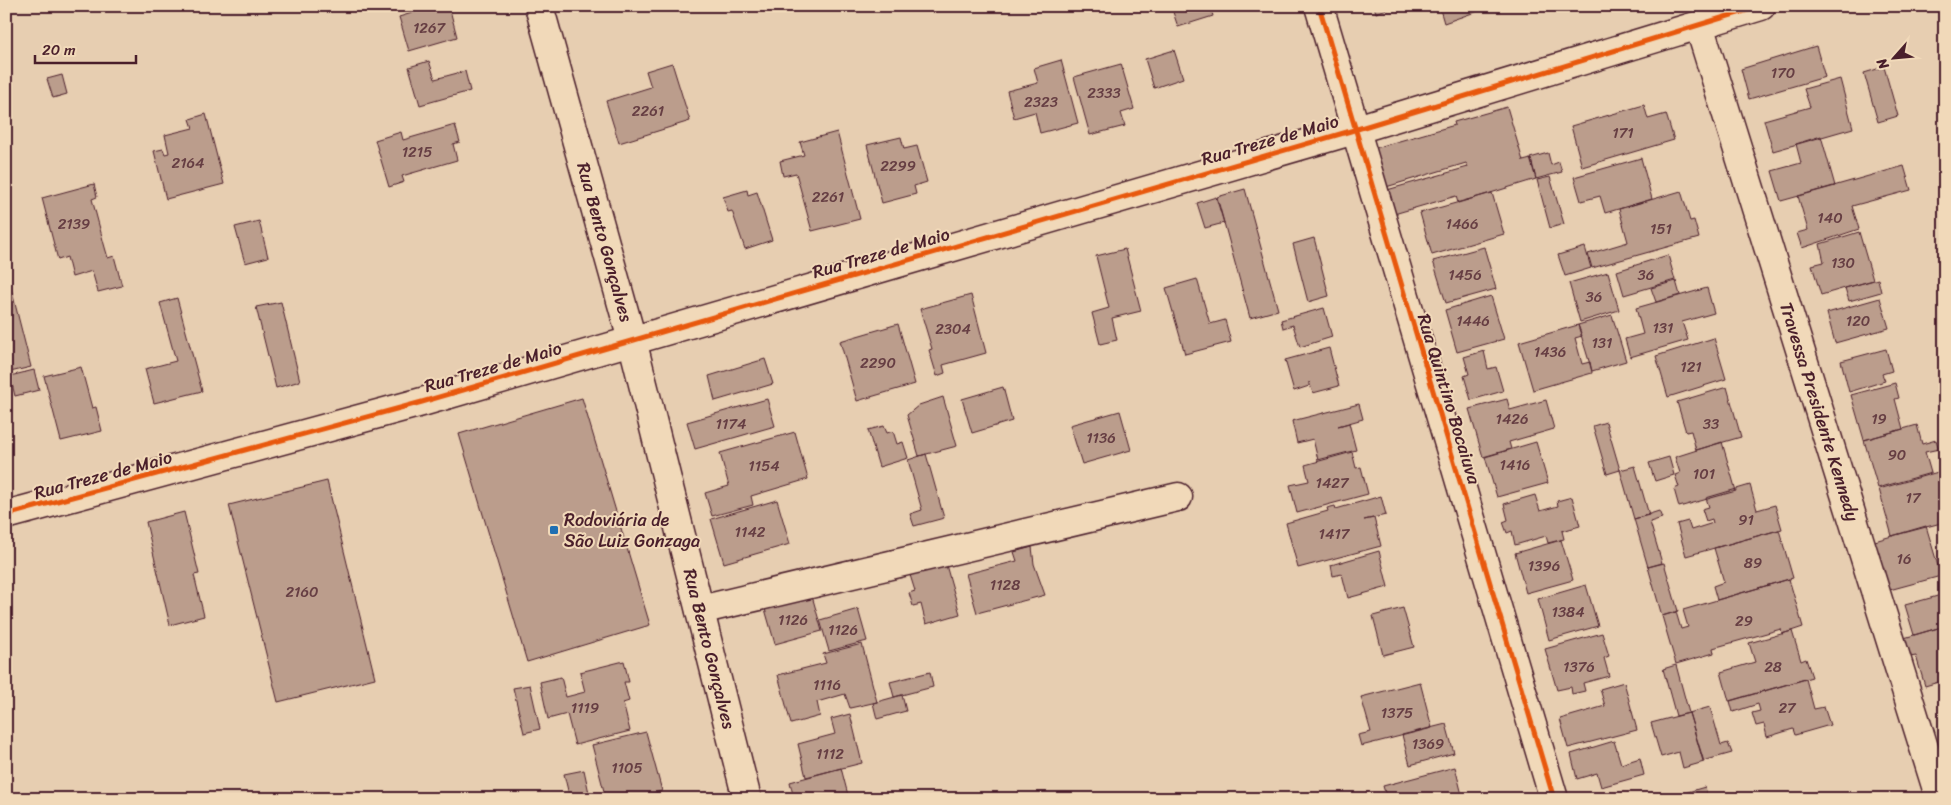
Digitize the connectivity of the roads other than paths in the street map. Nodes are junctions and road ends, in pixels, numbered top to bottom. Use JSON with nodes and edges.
{"nodes":[{"id":1,"x":539,"y":6,"type":"edge"},
{"id":2,"x":1319,"y":6,"type":"edge"},
{"id":3,"x":1761,"y":6,"type":"edge"},
{"id":4,"x":1699,"y":25,"type":"junction"},
{"id":5,"x":1354,"y":130,"type":"junction"},
{"id":6,"x":632,"y":340,"type":"junction"},
{"id":7,"x":1178,"y":497,"type":"dead end"},
{"id":8,"x":6,"y":515,"type":"edge"},
{"id":9,"x":700,"y":610,"type":"junction"},
{"id":10,"x":747,"y":799,"type":"edge"},
{"id":11,"x":1554,"y":799,"type":"edge"},
{"id":12,"x":1940,"y":799,"type":"edge"}],
"edges":[{"from":1,"to":6,"type":"street","name":"Rua Bento Gonçalves"},
{"from":2,"to":5,"type":"street","name":"Rua Quintino Bocaiuva"},
{"from":3,"to":4,"type":"street","name":"Rua Treze de Maio"},
{"from":4,"to":5,"type":"street","name":"Rua Treze de Maio"},
{"from":4,"to":12,"type":"street","name":"Travessa Presidente Kennedy"},
{"from":5,"to":6,"type":"street","name":"Rua Treze de Maio"},
{"from":5,"to":11,"type":"street","name":"Rua Quintino Bocaiuva"},
{"from":6,"to":8,"type":"street","name":"Rua Treze de Maio"},
{"from":6,"to":9,"type":"street","name":"Rua Bento Gonçalves"},
{"from":7,"to":9,"type":"street"},
{"from":9,"to":10,"type":"street","name":"Rua Bento Gonçalves"}]}
